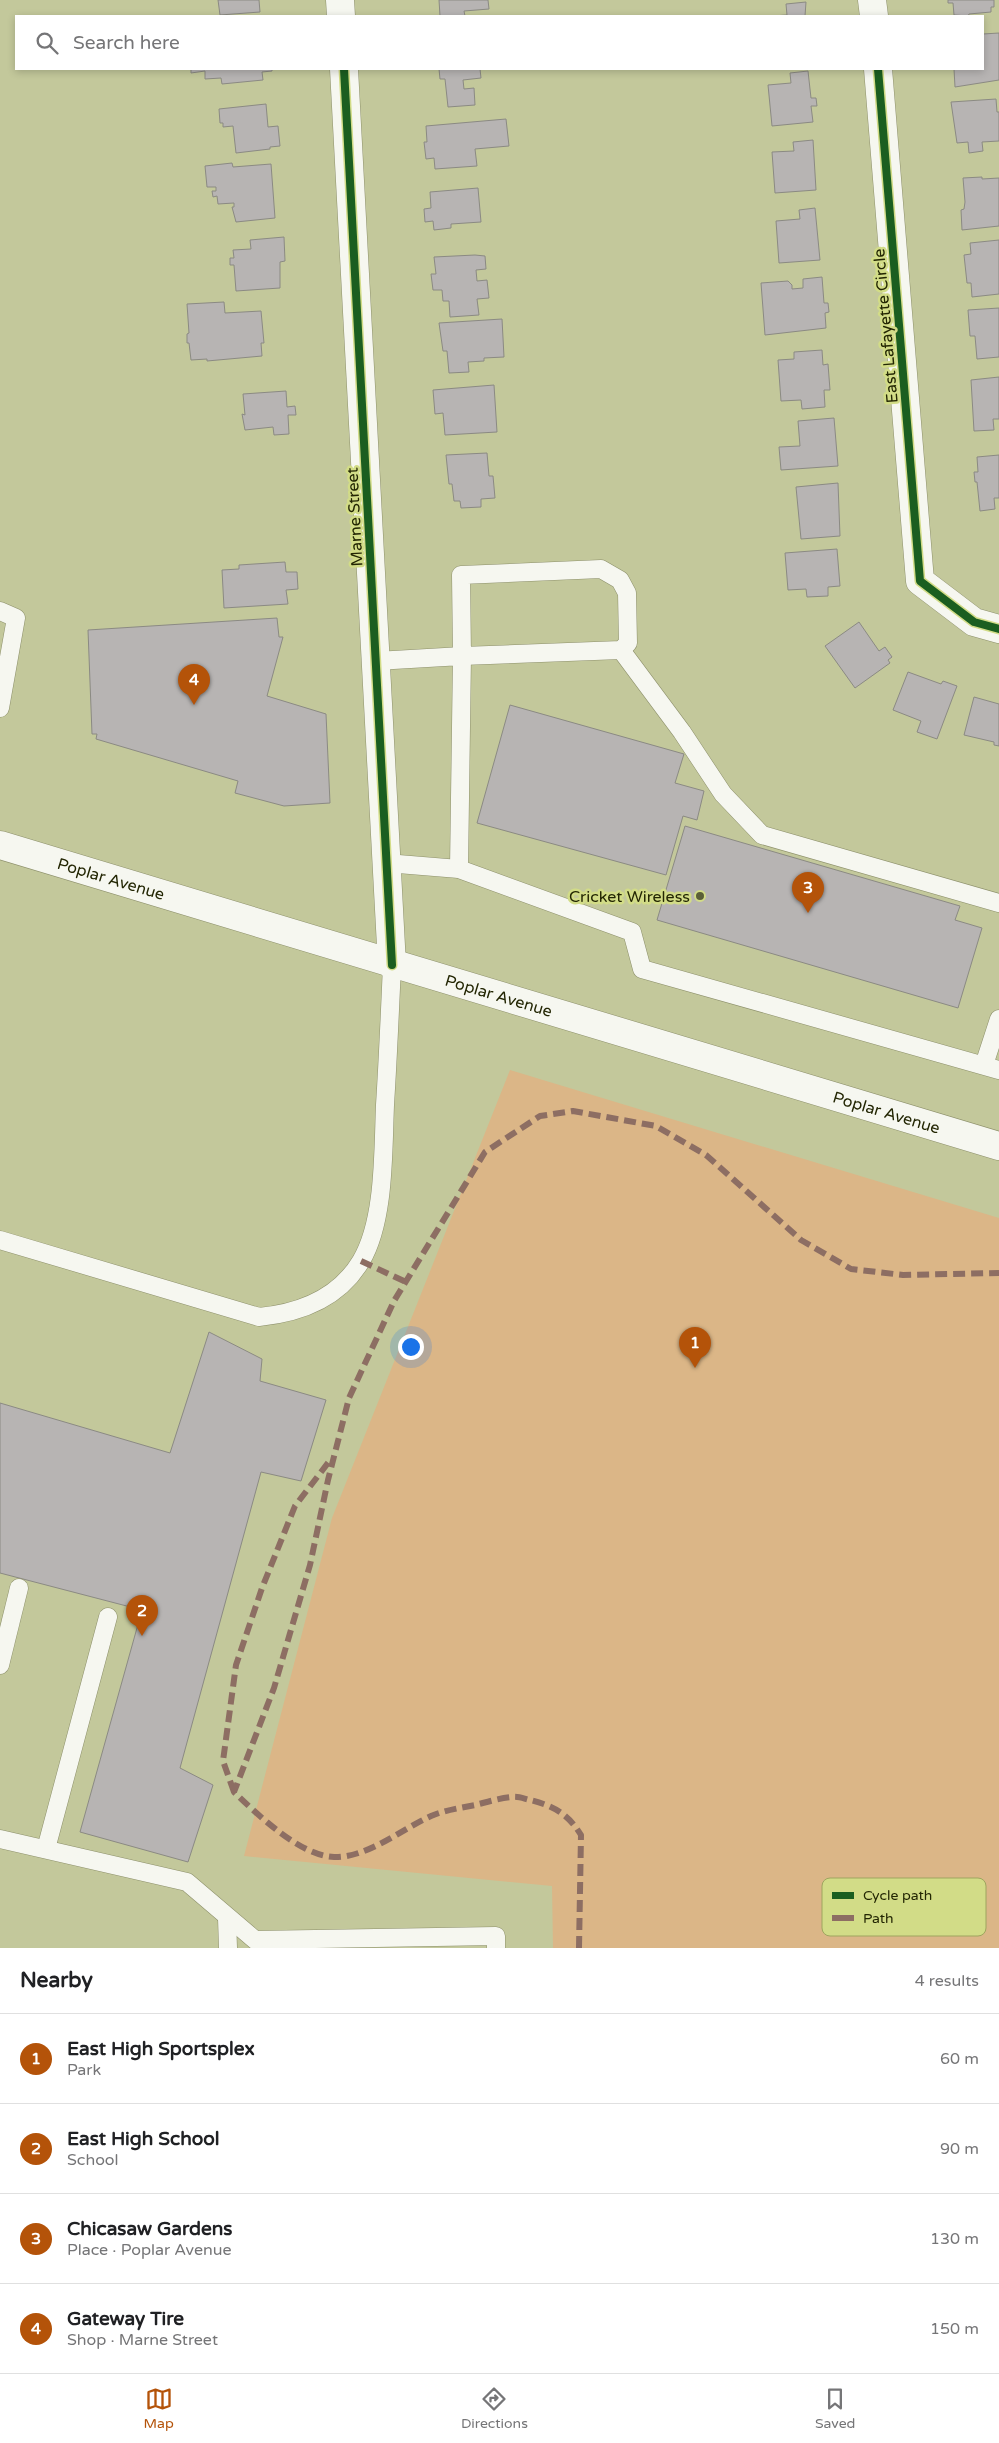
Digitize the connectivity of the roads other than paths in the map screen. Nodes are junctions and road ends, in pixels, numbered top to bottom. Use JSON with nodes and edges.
{"nodes":[{"id":1,"x":340,"y":0,"type":"edge"},
{"id":2,"x":872,"y":0,"type":"edge"},
{"id":3,"x":341,"y":15,"type":"edge"},
{"id":4,"x":874,"y":15,"type":"edge"},
{"id":5,"x":344,"y":70,"type":"edge"},
{"id":6,"x":878,"y":70,"type":"edge"},
{"id":7,"x":0,"y":611,"type":"edge"},
{"id":8,"x":999,"y":629,"type":"edge"},
{"id":9,"x":622,"y":650,"type":"junction"},
{"id":10,"x":462,"y":656,"type":"junction"},
{"id":11,"x":376,"y":661,"type":"junction"},
{"id":12,"x":0,"y":708,"type":"edge"},
{"id":13,"x":0,"y":845,"type":"edge"},
{"id":14,"x":386,"y":863,"type":"junction"},
{"id":15,"x":459,"y":869,"type":"junction"},
{"id":16,"x":999,"y":903,"type":"edge"},
{"id":17,"x":392,"y":965,"type":"junction"},
{"id":18,"x":999,"y":1019,"type":"edge"},
{"id":19,"x":991,"y":1068,"type":"edge"},
{"id":20,"x":999,"y":1146,"type":"edge"},
{"id":21,"x":0,"y":1240,"type":"edge"},
{"id":22,"x":19,"y":1588,"type":"dead end"},
{"id":23,"x":108,"y":1617,"type":"dead end"},
{"id":24,"x":0,"y":1665,"type":"edge"},
{"id":25,"x":0,"y":1839,"type":"edge"},
{"id":26,"x":46,"y":1849,"type":"junction"},
{"id":27,"x":227,"y":1918,"type":"junction"},
{"id":28,"x":228,"y":1948,"type":"edge"},
{"id":29,"x":496,"y":1948,"type":"edge"}],
"edges":[{"from":1,"to":3,"type":"street"},
{"from":2,"to":4,"type":"street"},
{"from":5,"to":11,"type":"street","name":"Marne Street"},
{"from":6,"to":8,"type":"street","name":"East Lafayette Circle"},
{"from":7,"to":12,"type":"lane"},
{"from":9,"to":10,"type":"lane"},
{"from":9,"to":10,"type":"lane"},
{"from":9,"to":16,"type":"lane"},
{"from":10,"to":11,"type":"lane"},
{"from":10,"to":15,"type":"lane"},
{"from":11,"to":14,"type":"street","name":"Marne Street"},
{"from":13,"to":17,"type":"street","name":"Poplar Avenue"},
{"from":14,"to":15,"type":"lane"},
{"from":14,"to":17,"type":"street","name":"Marne Street"},
{"from":15,"to":19,"type":"lane"},
{"from":17,"to":20,"type":"street","name":"Poplar Avenue"},
{"from":17,"to":21,"type":"lane"},
{"from":18,"to":19,"type":"lane"},
{"from":22,"to":24,"type":"lane"},
{"from":23,"to":26,"type":"lane"},
{"from":25,"to":26,"type":"lane"},
{"from":26,"to":27,"type":"lane"},
{"from":27,"to":28,"type":"lane"},
{"from":27,"to":29,"type":"lane"}]}
